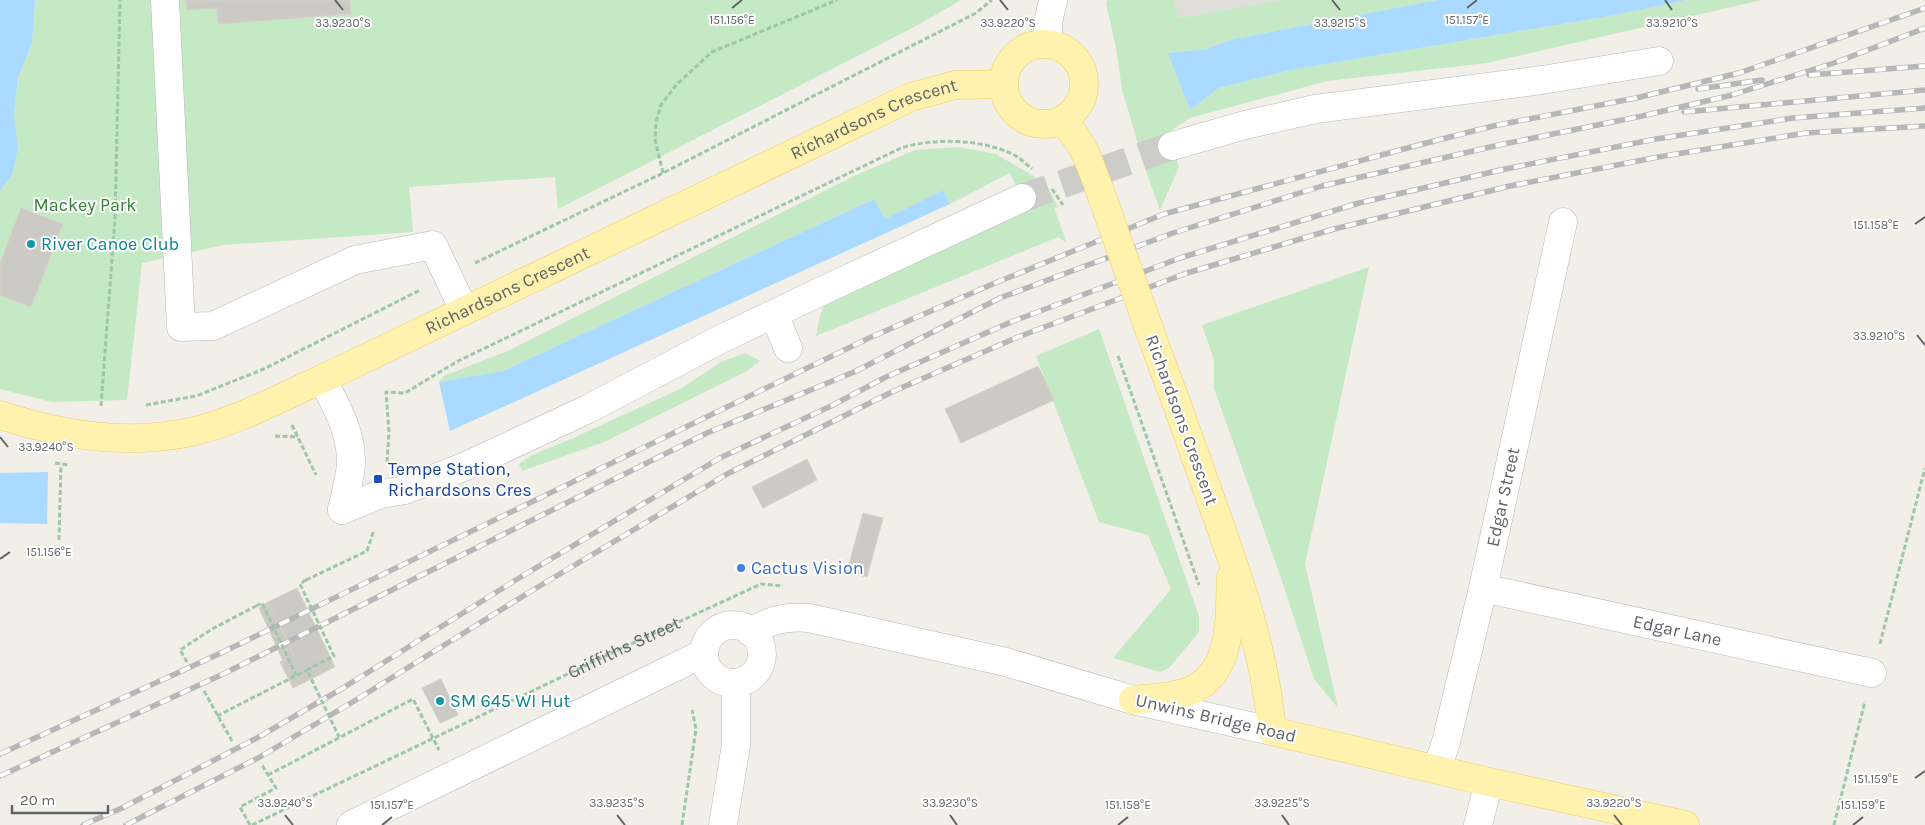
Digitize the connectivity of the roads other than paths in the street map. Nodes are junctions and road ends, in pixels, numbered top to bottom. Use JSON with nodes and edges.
{"nodes":[{"id":1,"x":165,"y":0,"type":"edge"},
{"id":2,"x":1053,"y":0,"type":"edge"},
{"id":3,"x":1048,"y":44,"type":"junction"},
{"id":4,"x":1660,"y":61,"type":"dead end"},
{"id":5,"x":1004,"y":84,"type":"junction"},
{"id":6,"x":1062,"y":121,"type":"junction"},
{"id":7,"x":1172,"y":146,"type":"tunnel mouth"},
{"id":8,"x":1022,"y":198,"type":"tunnel mouth"},
{"id":9,"x":1564,"y":222,"type":"dead end"},
{"id":10,"x":464,"y":310,"type":"junction"},
{"id":11,"x":774,"y":314,"type":"junction"},
{"id":12,"x":788,"y":348,"type":"dead end"},
{"id":13,"x":322,"y":379,"type":"junction"},
{"id":14,"x":0,"y":415,"type":"edge"},
{"id":15,"x":1232,"y":556,"type":"junction"},
{"id":16,"x":1483,"y":588,"type":"junction"},
{"id":17,"x":750,"y":632,"type":"junction"},
{"id":18,"x":704,"y":653,"type":"junction"},
{"id":19,"x":1872,"y":673,"type":"dead end"},
{"id":20,"x":736,"y":683,"type":"junction"},
{"id":21,"x":1134,"y":700,"type":"junction"},
{"id":22,"x":1272,"y":731,"type":"junction"},
{"id":23,"x":1437,"y":770,"type":"junction"},
{"id":24,"x":1489,"y":782,"type":"junction"},
{"id":25,"x":351,"y":825,"type":"edge"},
{"id":26,"x":723,"y":825,"type":"edge"},
{"id":27,"x":1478,"y":825,"type":"edge"},
{"id":28,"x":1685,"y":825,"type":"edge"}],
"edges":[{"from":1,"to":10,"type":"street"},
{"from":2,"to":3,"type":"street"},
{"from":3,"to":5,"type":"main road"},
{"from":3,"to":6,"type":"main road"},
{"from":4,"to":7,"type":"street"},
{"from":5,"to":6,"type":"main road"},
{"from":5,"to":10,"type":"main road","name":"Richardsons Crescent"},
{"from":6,"to":15,"type":"main road","name":"Richardsons Crescent","bridge":true},
{"from":8,"to":11,"type":"street"},
{"from":9,"to":16,"type":"street","name":"Edgar Street"},
{"from":10,"to":13,"type":"main road","name":"Richardsons Crescent"},
{"from":11,"to":12,"type":"street"},
{"from":11,"to":13,"type":"street"},
{"from":13,"to":14,"type":"main road","name":"Richardsons Crescent"},
{"from":15,"to":21,"type":"main road"},
{"from":15,"to":22,"type":"main road","name":"Richardsons Crescent"},
{"from":16,"to":19,"type":"street","name":"Edgar Lane"},
{"from":16,"to":23,"type":"street","name":"Edgar Street"},
{"from":17,"to":18,"type":"street"},
{"from":17,"to":20,"type":"street"},
{"from":17,"to":21,"type":"street","name":"Unwins Bridge Road"},
{"from":18,"to":20,"type":"street"},
{"from":18,"to":25,"type":"street"},
{"from":20,"to":26,"type":"street"},
{"from":21,"to":22,"type":"street","name":"Unwins Bridge Road"},
{"from":22,"to":23,"type":"main road","name":"Unwins Bridge Road"},
{"from":23,"to":24,"type":"main road","name":"Unwins Bridge Road"},
{"from":24,"to":27,"type":"street"},
{"from":24,"to":28,"type":"main road","name":"Unwins Bridge Road"}]}
